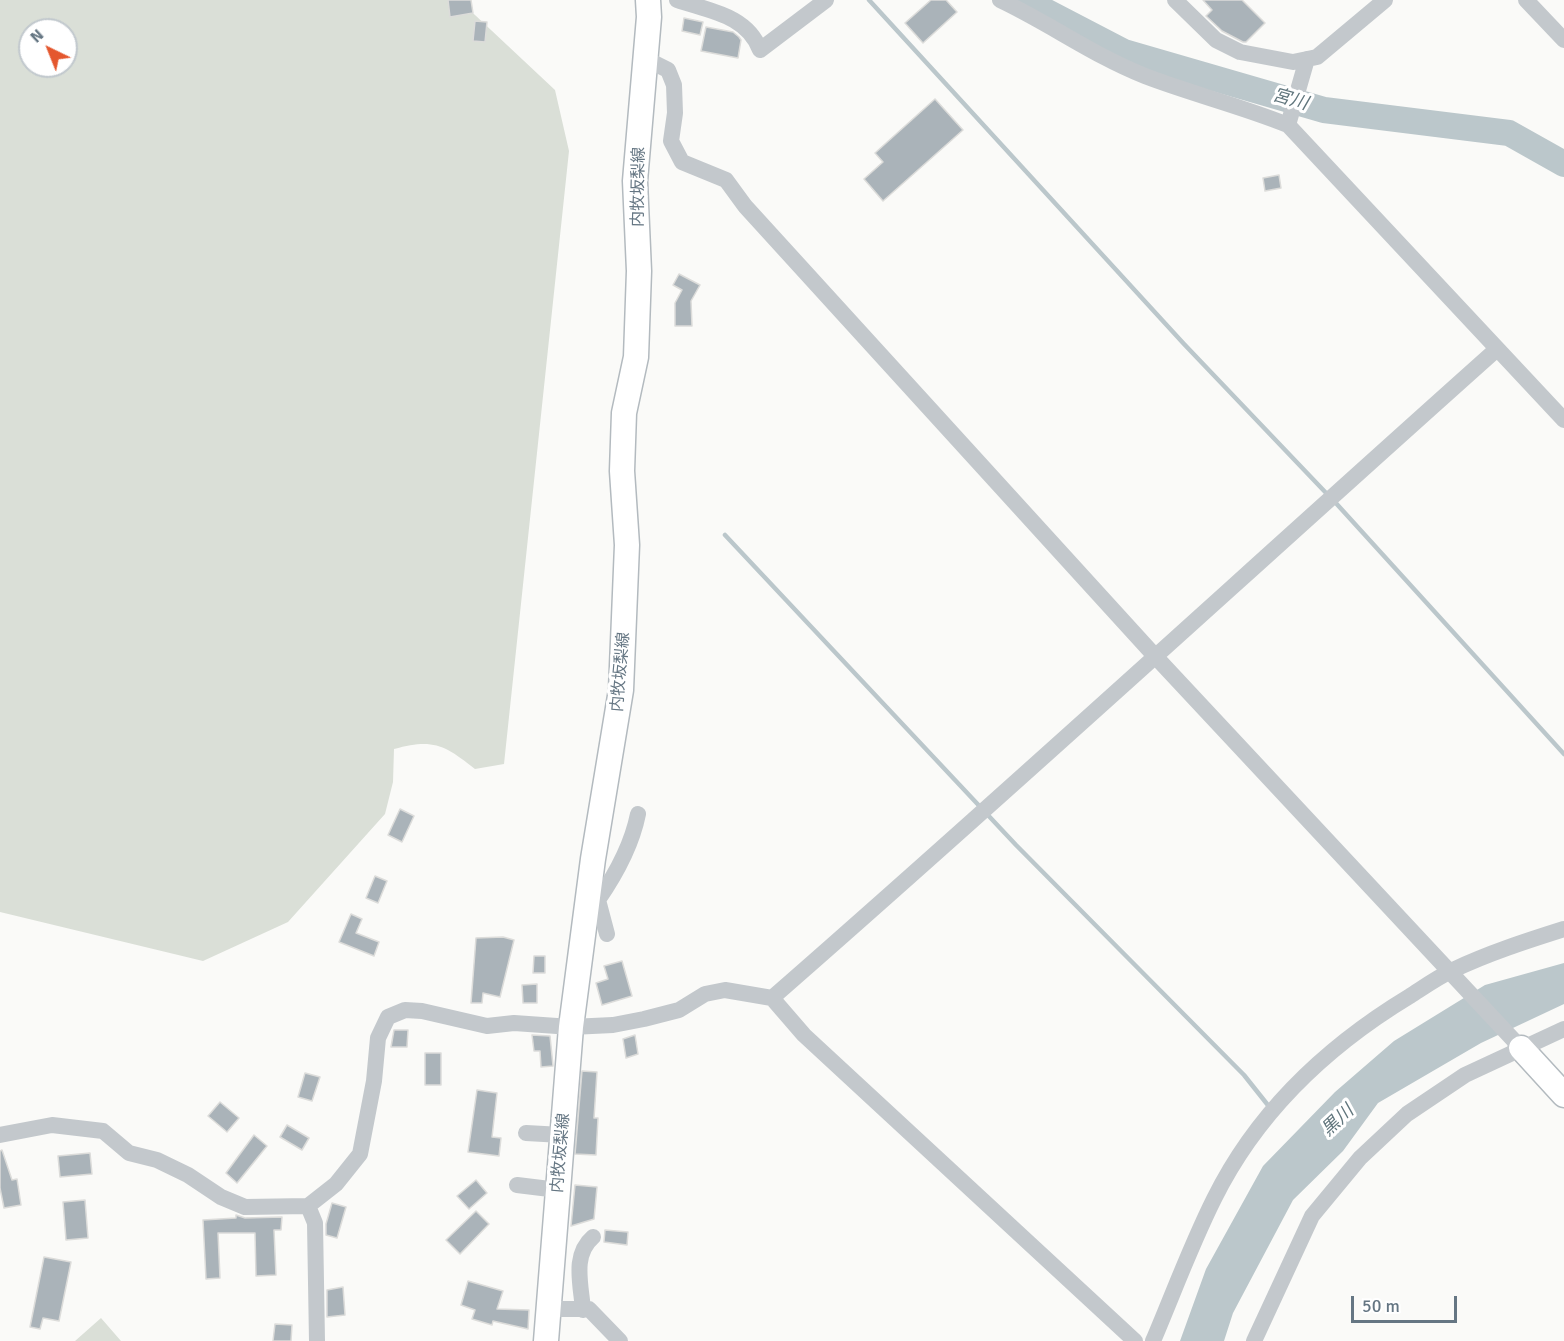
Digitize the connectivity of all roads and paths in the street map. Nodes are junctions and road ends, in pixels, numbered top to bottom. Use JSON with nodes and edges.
{"nodes":[{"id":1,"x":648,"y":0,"type":"edge"},
{"id":2,"x":676,"y":0,"type":"edge"},
{"id":3,"x":826,"y":0,"type":"edge"},
{"id":4,"x":1000,"y":0,"type":"edge"},
{"id":5,"x":1175,"y":0,"type":"edge"},
{"id":6,"x":1385,"y":0,"type":"edge"},
{"id":7,"x":1526,"y":0,"type":"edge"},
{"id":8,"x":1564,"y":40,"type":"edge"},
{"id":9,"x":646,"y":60,"type":"junction"},
{"id":10,"x":1307,"y":61,"type":"junction"},
{"id":11,"x":1288,"y":123,"type":"junction"},
{"id":12,"x":1497,"y":349,"type":"junction"},
{"id":13,"x":1564,"y":420,"type":"edge"},
{"id":14,"x":1154,"y":655,"type":"junction"},
{"id":15,"x":638,"y":814,"type":"dead end"},
{"id":16,"x":593,"y":899,"type":"junction"},
{"id":17,"x":1564,"y":929,"type":"edge"},
{"id":18,"x":607,"y":934,"type":"dead end"},
{"id":19,"x":1451,"y":971,"type":"junction"},
{"id":20,"x":772,"y":998,"type":"junction"},
{"id":21,"x":571,"y":1027,"type":"junction"},
{"id":22,"x":1564,"y":1029,"type":"edge"},
{"id":23,"x":1521,"y":1048,"type":"junction"},
{"id":24,"x":1564,"y":1095,"type":"edge"},
{"id":25,"x":526,"y":1132,"type":"dead end"},
{"id":26,"x":0,"y":1135,"type":"edge"},
{"id":27,"x":562,"y":1135,"type":"junction"},
{"id":28,"x":517,"y":1185,"type":"dead end"},
{"id":29,"x":558,"y":1190,"type":"junction"},
{"id":30,"x":308,"y":1206,"type":"junction"},
{"id":31,"x":593,"y":1237,"type":"dead end"},
{"id":32,"x":549,"y":1309,"type":"junction"},
{"id":33,"x":582,"y":1310,"type":"junction"},
{"id":34,"x":317,"y":1341,"type":"edge"},
{"id":35,"x":546,"y":1341,"type":"edge"},
{"id":36,"x":620,"y":1341,"type":"edge"},
{"id":37,"x":1135,"y":1341,"type":"edge"},
{"id":38,"x":1153,"y":1341,"type":"edge"},
{"id":39,"x":1254,"y":1341,"type":"edge"}],
"edges":[{"from":1,"to":9,"type":"main road","name":"内牧坂梨線"},
{"from":2,"to":3,"type":"street"},
{"from":4,"to":11,"type":"street"},
{"from":5,"to":10,"type":"street"},
{"from":6,"to":10,"type":"street"},
{"from":7,"to":8,"type":"street"},
{"from":9,"to":14,"type":"street"},
{"from":9,"to":16,"type":"main road","name":"内牧坂梨線"},
{"from":10,"to":11,"type":"street"},
{"from":11,"to":12,"type":"street"},
{"from":12,"to":13,"type":"street"},
{"from":12,"to":14,"type":"street"},
{"from":14,"to":19,"type":"street"},
{"from":14,"to":20,"type":"street"},
{"from":15,"to":16,"type":"street"},
{"from":16,"to":18,"type":"street"},
{"from":16,"to":21,"type":"main road","name":"内牧坂梨線"},
{"from":17,"to":19,"type":"street"},
{"from":19,"to":23,"type":"street"},
{"from":19,"to":38,"type":"street"},
{"from":20,"to":21,"type":"street"},
{"from":20,"to":37,"type":"street"},
{"from":21,"to":27,"type":"main road","name":"内牧坂梨線"},
{"from":21,"to":30,"type":"street"},
{"from":22,"to":23,"type":"street"},
{"from":23,"to":24,"type":"main road"},
{"from":23,"to":39,"type":"street"},
{"from":25,"to":27,"type":"street"},
{"from":26,"to":30,"type":"street"},
{"from":27,"to":29,"type":"main road","name":"内牧坂梨線"},
{"from":28,"to":29,"type":"street"},
{"from":29,"to":32,"type":"main road","name":"内牧坂梨線"},
{"from":30,"to":34,"type":"street"},
{"from":31,"to":33,"type":"street"},
{"from":32,"to":33,"type":"street"},
{"from":32,"to":35,"type":"main road","name":"内牧坂梨線"},
{"from":33,"to":36,"type":"street"}]}
